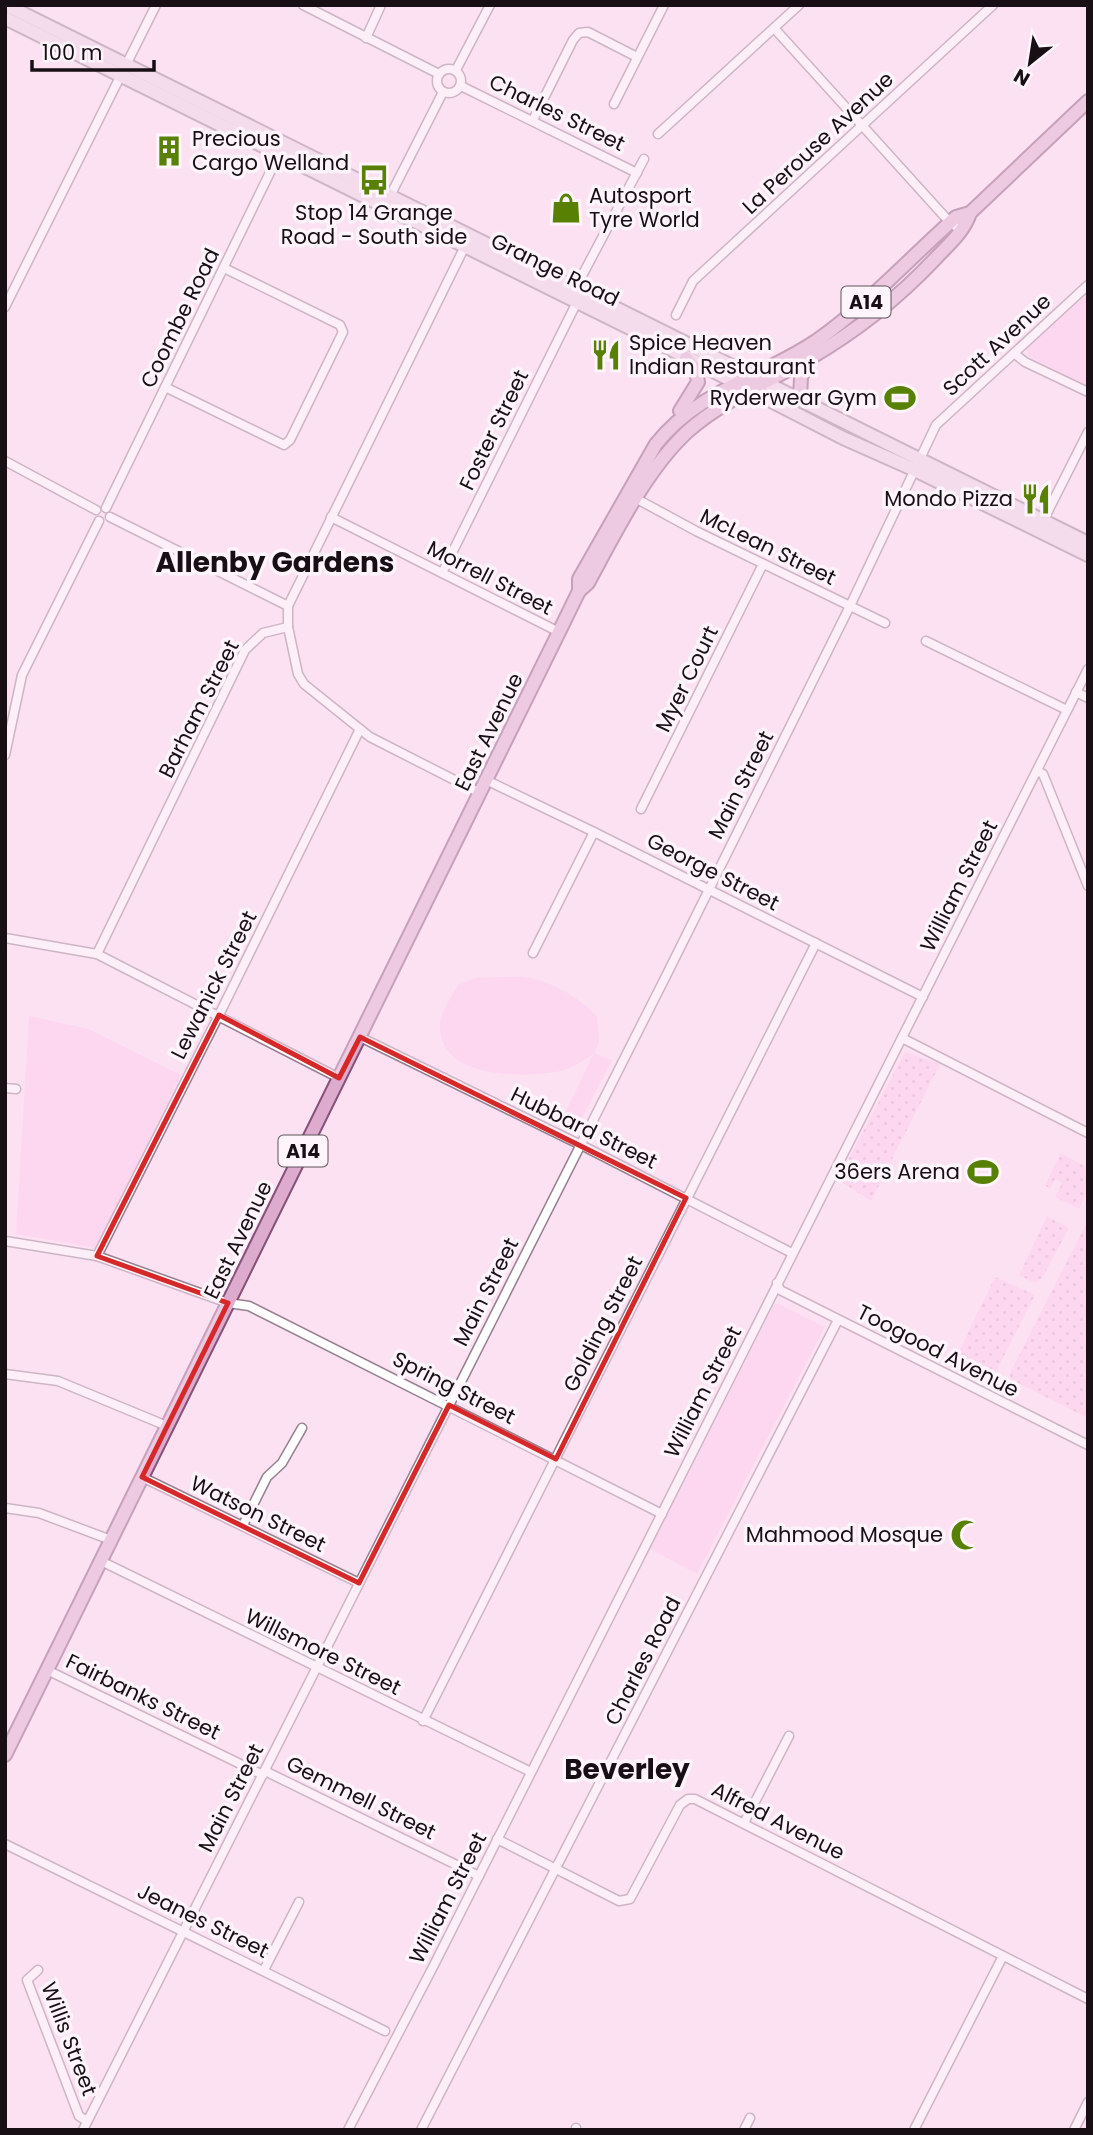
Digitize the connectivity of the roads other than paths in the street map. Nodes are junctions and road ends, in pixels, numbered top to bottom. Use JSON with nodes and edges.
{"nodes":[{"id":1,"x":6,"y":5,"type":"edge"},
{"id":2,"x":156,"y":5,"type":"edge"},
{"id":3,"x":303,"y":5,"type":"edge"},
{"id":4,"x":381,"y":5,"type":"edge"},
{"id":5,"x":490,"y":5,"type":"edge"},
{"id":6,"x":664,"y":5,"type":"edge"},
{"id":7,"x":993,"y":5,"type":"edge"},
{"id":8,"x":313,"y":7,"type":"edge"},
{"id":9,"x":795,"y":7,"type":"edge"},
{"id":10,"x":5,"y":18,"type":"edge"},
{"id":11,"x":774,"y":28,"type":"junction"},
{"id":12,"x":366,"y":38,"type":"junction"},
{"id":13,"x":637,"y":57,"type":"junction"},
{"id":14,"x":123,"y":70,"type":"junction"},
{"id":15,"x":456,"y":70,"type":"junction"},
{"id":16,"x":439,"y":74,"type":"junction"},
{"id":17,"x":461,"y":86,"type":"junction"},
{"id":18,"x":443,"y":92,"type":"junction"},
{"id":19,"x":1088,"y":101,"type":"edge"},
{"id":20,"x":614,"y":104,"type":"dead end"},
{"id":21,"x":533,"y":120,"type":"junction"},
{"id":22,"x":863,"y":126,"type":"junction"},
{"id":23,"x":657,"y":134,"type":"dead end"},
{"id":24,"x":282,"y":149,"type":"junction"},
{"id":25,"x":644,"y":159,"type":"dead end"},
{"id":26,"x":637,"y":173,"type":"junction"},
{"id":27,"x":387,"y":201,"type":"junction"},
{"id":28,"x":956,"y":227,"type":"junction"},
{"id":29,"x":467,"y":241,"type":"junction"},
{"id":30,"x":224,"y":268,"type":"junction"},
{"id":31,"x":1088,"y":285,"type":"edge"},
{"id":32,"x":576,"y":287,"type":"junction"},
{"id":33,"x":577,"y":302,"type":"junction"},
{"id":34,"x":5,"y":307,"type":"edge"},
{"id":35,"x":676,"y":315,"type":"dead end"},
{"id":36,"x":1015,"y":354,"type":"junction"},
{"id":37,"x":686,"y":358,"type":"junction"},
{"id":38,"x":811,"y":358,"type":"junction"},
{"id":39,"x":758,"y":378,"type":"junction"},
{"id":40,"x":166,"y":387,"type":"junction"},
{"id":41,"x":743,"y":387,"type":"junction"},
{"id":42,"x":1088,"y":392,"type":"edge"},
{"id":43,"x":800,"y":399,"type":"junction"},
{"id":44,"x":671,"y":426,"type":"junction"},
{"id":45,"x":1088,"y":432,"type":"edge"},
{"id":46,"x":5,"y":461,"type":"edge"},
{"id":47,"x":917,"y":465,"type":"junction"},
{"id":48,"x":637,"y":499,"type":"junction"},
{"id":49,"x":106,"y":508,"type":"junction"},
{"id":50,"x":96,"y":510,"type":"junction"},
{"id":51,"x":110,"y":517,"type":"junction"},
{"id":52,"x":331,"y":517,"type":"junction"},
{"id":53,"x":99,"y":521,"type":"junction"},
{"id":54,"x":1044,"y":521,"type":"junction"},
{"id":55,"x":1088,"y":543,"type":"edge"},
{"id":56,"x":1088,"y":555,"type":"edge"},
{"id":57,"x":763,"y":564,"type":"junction"},
{"id":58,"x":442,"y":573,"type":"junction"},
{"id":59,"x":579,"y":591,"type":"junction"},
{"id":60,"x":288,"y":606,"type":"junction"},
{"id":61,"x":850,"y":606,"type":"junction"},
{"id":62,"x":885,"y":623,"type":"dead end"},
{"id":63,"x":288,"y":628,"type":"junction"},
{"id":64,"x":559,"y":632,"type":"junction"},
{"id":65,"x":926,"y":641,"type":"dead end"},
{"id":66,"x":1088,"y":669,"type":"edge"},
{"id":67,"x":1076,"y":692,"type":"junction"},
{"id":68,"x":1088,"y":698,"type":"edge"},
{"id":69,"x":1067,"y":710,"type":"junction"},
{"id":70,"x":360,"y":729,"type":"junction"},
{"id":71,"x":5,"y":755,"type":"edge"},
{"id":72,"x":1037,"y":771,"type":"junction"},
{"id":73,"x":486,"y":780,"type":"junction"},
{"id":74,"x":480,"y":793,"type":"junction"},
{"id":75,"x":641,"y":809,"type":"dead end"},
{"id":76,"x":594,"y":832,"type":"junction"},
{"id":77,"x":1088,"y":886,"type":"edge"},
{"id":78,"x":708,"y":890,"type":"junction"},
{"id":79,"x":5,"y":937,"type":"edge"},
{"id":80,"x":817,"y":943,"type":"junction"},
{"id":81,"x":533,"y":953,"type":"dead end"},
{"id":82,"x":97,"y":954,"type":"junction"},
{"id":83,"x":923,"y":997,"type":"junction"},
{"id":84,"x":219,"y":1015,"type":"junction"},
{"id":85,"x":359,"y":1037,"type":"junction"},
{"id":86,"x":902,"y":1038,"type":"junction"},
{"id":87,"x":339,"y":1078,"type":"junction"},
{"id":88,"x":5,"y":1088,"type":"edge"},
{"id":89,"x":16,"y":1089,"type":"dead end"},
{"id":90,"x":1088,"y":1133,"type":"edge"},
{"id":91,"x":579,"y":1144,"type":"junction"},
{"id":92,"x":686,"y":1198,"type":"junction"},
{"id":93,"x":5,"y":1241,"type":"edge"},
{"id":94,"x":792,"y":1253,"type":"junction"},
{"id":95,"x":97,"y":1256,"type":"junction"},
{"id":96,"x":778,"y":1283,"type":"junction"},
{"id":97,"x":228,"y":1303,"type":"junction"},
{"id":98,"x":838,"y":1320,"type":"junction"},
{"id":99,"x":5,"y":1374,"type":"edge"},
{"id":100,"x":449,"y":1405,"type":"junction"},
{"id":101,"x":167,"y":1426,"type":"junction"},
{"id":102,"x":302,"y":1428,"type":"dead end"},
{"id":103,"x":1088,"y":1445,"type":"edge"},
{"id":104,"x":556,"y":1459,"type":"junction"},
{"id":105,"x":142,"y":1477,"type":"junction"},
{"id":106,"x":5,"y":1508,"type":"edge"},
{"id":107,"x":662,"y":1514,"type":"junction"},
{"id":108,"x":243,"y":1525,"type":"junction"},
{"id":109,"x":111,"y":1540,"type":"junction"},
{"id":110,"x":101,"y":1561,"type":"junction"},
{"id":111,"x":359,"y":1583,"type":"junction"},
{"id":112,"x":317,"y":1668,"type":"junction"},
{"id":113,"x":47,"y":1670,"type":"junction"},
{"id":114,"x":424,"y":1721,"type":"junction"},
{"id":115,"x":789,"y":1736,"type":"dead end"},
{"id":116,"x":6,"y":1753,"type":"edge"},
{"id":117,"x":531,"y":1772,"type":"junction"},
{"id":118,"x":264,"y":1773,"type":"junction"},
{"id":119,"x":744,"y":1823,"type":"junction"},
{"id":120,"x":498,"y":1839,"type":"junction"},
{"id":121,"x":5,"y":1844,"type":"edge"},
{"id":122,"x":556,"y":1868,"type":"junction"},
{"id":123,"x":479,"y":1876,"type":"junction"},
{"id":124,"x":299,"y":1902,"type":"dead end"},
{"id":125,"x":183,"y":1931,"type":"junction"},
{"id":126,"x":1003,"y":1956,"type":"junction"},
{"id":127,"x":38,"y":1970,"type":"dead end"},
{"id":128,"x":264,"y":1970,"type":"junction"},
{"id":129,"x":1088,"y":1999,"type":"edge"},
{"id":130,"x":385,"y":2031,"type":"dead end"},
{"id":131,"x":1088,"y":2102,"type":"edge"},
{"id":132,"x":750,"y":2118,"type":"dead end"},
{"id":133,"x":85,"y":2127,"type":"edge"},
{"id":134,"x":348,"y":2130,"type":"edge"},
{"id":135,"x":421,"y":2130,"type":"edge"},
{"id":136,"x":744,"y":2130,"type":"edge"},
{"id":137,"x":914,"y":2130,"type":"edge"},
{"id":138,"x":1074,"y":2130,"type":"edge"}],
"edges":[{"from":1,"to":14,"type":"main road","name":"Grange Road"},
{"from":2,"to":14,"type":"street"},
{"from":3,"to":8,"type":"street"},
{"from":4,"to":12,"type":"street"},
{"from":5,"to":15,"type":"street"},
{"from":6,"to":13,"type":"street"},
{"from":7,"to":22,"type":"street","name":"La Perouse Avenue"},
{"from":8,"to":12,"type":"street"},
{"from":9,"to":11,"type":"street"},
{"from":10,"to":14,"type":"main road","name":"Grange Road"},
{"from":11,"to":22,"type":"street"},
{"from":11,"to":23,"type":"street"},
{"from":12,"to":16,"type":"street"},
{"from":13,"to":20,"type":"street"},
{"from":13,"to":21,"type":"street"},
{"from":14,"to":24,"type":"main road","name":"Grange Road"},
{"from":14,"to":34,"type":"street"},
{"from":15,"to":16,"type":"street"},
{"from":15,"to":17,"type":"street"},
{"from":16,"to":18,"type":"street"},
{"from":17,"to":18,"type":"street"},
{"from":17,"to":21,"type":"street","name":"Charles Street"},
{"from":18,"to":27,"type":"street"},
{"from":19,"to":28,"type":"main road","number":"A14"},
{"from":21,"to":26,"type":"street","name":"Charles Street"},
{"from":22,"to":28,"type":"street"},
{"from":22,"to":35,"type":"street","name":"La Perouse Avenue"},
{"from":24,"to":27,"type":"main road","name":"Grange Road"},
{"from":24,"to":30,"type":"street","name":"Coombe Road"},
{"from":25,"to":26,"type":"street"},
{"from":26,"to":32,"type":"street"},
{"from":27,"to":29,"type":"main road","name":"Grange Road"},
{"from":28,"to":38,"type":"main road","number":"A14"},
{"from":28,"to":39,"type":"main road","number":"A14"},
{"from":29,"to":32,"type":"main road","name":"Grange Road"},
{"from":29,"to":33,"type":"main road","name":"Grange Road"},
{"from":29,"to":52,"type":"street"},
{"from":30,"to":40,"type":"street","name":"Coombe Road"},
{"from":30,"to":40,"type":"street"},
{"from":31,"to":36,"type":"street","name":"Scott Avenue"},
{"from":32,"to":33,"type":"street"},
{"from":32,"to":39,"type":"main road","name":"Grange Road"},
{"from":33,"to":37,"type":"main road","name":"Grange Road"},
{"from":33,"to":58,"type":"street","name":"Foster Street"},
{"from":36,"to":42,"type":"street"},
{"from":36,"to":47,"type":"street","name":"Scott Avenue"},
{"from":37,"to":41,"type":"main road","name":"Grange Road"},
{"from":37,"to":44,"type":"main road"},
{"from":38,"to":39,"type":"main road","number":"A14"},
{"from":38,"to":43,"type":"main road"},
{"from":39,"to":41,"type":"main road","name":"East Avenue","number":"A14"},
{"from":39,"to":43,"type":"main road","name":"Grange Road"},
{"from":40,"to":49,"type":"street","name":"Coombe Road"},
{"from":41,"to":44,"type":"main road","name":"East Avenue","number":"A14"},
{"from":41,"to":47,"type":"main road","name":"Grange Road"},
{"from":41,"to":48,"type":"main road","name":"East Avenue","number":"A14"},
{"from":43,"to":47,"type":"main road","name":"Grange Road"},
{"from":44,"to":59,"type":"main road","name":"East Avenue","number":"A14"},
{"from":45,"to":54,"type":"street"},
{"from":46,"to":50,"type":"street"},
{"from":47,"to":54,"type":"main road","name":"Grange Road"},
{"from":47,"to":56,"type":"main road","name":"Grange Road"},
{"from":47,"to":61,"type":"street","name":"Main Street"},
{"from":48,"to":57,"type":"street","name":"McLean Street"},
{"from":48,"to":59,"type":"main road","name":"East Avenue","number":"A14"},
{"from":49,"to":50,"type":"street"},
{"from":49,"to":51,"type":"street"},
{"from":50,"to":53,"type":"street"},
{"from":51,"to":53,"type":"street"},
{"from":51,"to":60,"type":"street"},
{"from":52,"to":58,"type":"street","name":"Morrell Street"},
{"from":52,"to":60,"type":"street"},
{"from":53,"to":71,"type":"street"},
{"from":54,"to":55,"type":"main road","name":"Grange Road"},
{"from":57,"to":61,"type":"street","name":"McLean Street"},
{"from":57,"to":75,"type":"street","name":"Myer Court"},
{"from":58,"to":64,"type":"street","name":"Morrell Street"},
{"from":59,"to":64,"type":"main road","name":"East Avenue","number":"A14"},
{"from":60,"to":63,"type":"street"},
{"from":61,"to":62,"type":"street","name":"McLean Street"},
{"from":61,"to":78,"type":"street","name":"Main Street"},
{"from":63,"to":70,"type":"street"},
{"from":63,"to":82,"type":"street","name":"Barham Street"},
{"from":64,"to":73,"type":"main road","name":"East Avenue","number":"A14"},
{"from":65,"to":69,"type":"street"},
{"from":66,"to":67,"type":"street","name":"William Street"},
{"from":67,"to":68,"type":"street"},
{"from":67,"to":69,"type":"street","name":"William Street"},
{"from":69,"to":72,"type":"street","name":"William Street"},
{"from":70,"to":74,"type":"street"},
{"from":70,"to":84,"type":"street","name":"Lewanick Street"},
{"from":72,"to":77,"type":"street"},
{"from":72,"to":83,"type":"street","name":"William Street"},
{"from":73,"to":74,"type":"main road","name":"East Avenue","number":"A14"},
{"from":73,"to":76,"type":"street","name":"George Street"},
{"from":74,"to":85,"type":"main road","name":"East Avenue","number":"A14"},
{"from":76,"to":78,"type":"street","name":"George Street"},
{"from":76,"to":81,"type":"street"},
{"from":78,"to":80,"type":"street","name":"George Street"},
{"from":78,"to":91,"type":"street","name":"Main Street"},
{"from":79,"to":82,"type":"street"},
{"from":80,"to":83,"type":"street","name":"George Street"},
{"from":80,"to":92,"type":"street","name":"Golding Street"},
{"from":82,"to":84,"type":"street"},
{"from":83,"to":86,"type":"street","name":"William Street"},
{"from":84,"to":87,"type":"street"},
{"from":84,"to":95,"type":"street","name":"Lewanick Street"},
{"from":85,"to":87,"type":"main road","name":"East Avenue","number":"A14"},
{"from":85,"to":91,"type":"street","name":"Hubbard Street"},
{"from":86,"to":90,"type":"street"},
{"from":86,"to":94,"type":"street","name":"William Street"},
{"from":87,"to":97,"type":"main road","name":"East Avenue","number":"A14"},
{"from":88,"to":89,"type":"street"},
{"from":91,"to":92,"type":"street","name":"Hubbard Street"},
{"from":91,"to":100,"type":"street","name":"Main Street"},
{"from":92,"to":94,"type":"street","name":"Hubbard Street"},
{"from":92,"to":104,"type":"street","name":"Golding Street"},
{"from":93,"to":95,"type":"street","name":"Spring Street"},
{"from":94,"to":96,"type":"street","name":"William Street"},
{"from":95,"to":97,"type":"street","name":"Spring Street"},
{"from":96,"to":98,"type":"street","name":"Toogood Avenue"},
{"from":96,"to":107,"type":"street","name":"William Street"},
{"from":97,"to":100,"type":"street","name":"Spring Street"},
{"from":97,"to":101,"type":"main road","name":"East Avenue","number":"A14"},
{"from":98,"to":103,"type":"street","name":"Toogood Avenue"},
{"from":98,"to":122,"type":"street","name":"Charles Road"},
{"from":99,"to":101,"type":"street"},
{"from":100,"to":104,"type":"street","name":"Spring Street"},
{"from":100,"to":111,"type":"street","name":"Main Street"},
{"from":101,"to":105,"type":"main road","name":"East Avenue","number":"A14"},
{"from":102,"to":108,"type":"street"},
{"from":104,"to":107,"type":"street","name":"Spring Street"},
{"from":104,"to":114,"type":"street","name":"Golding Street"},
{"from":105,"to":108,"type":"street","name":"Watson Street"},
{"from":105,"to":109,"type":"main road","name":"East Avenue","number":"A14"},
{"from":106,"to":109,"type":"street"},
{"from":107,"to":117,"type":"street","name":"William Street"},
{"from":108,"to":111,"type":"street","name":"Watson Street"},
{"from":109,"to":110,"type":"main road","name":"East Avenue","number":"A14"},
{"from":110,"to":112,"type":"street","name":"Willsmore Street"},
{"from":110,"to":113,"type":"main road","name":"East Avenue","number":"A14"},
{"from":111,"to":112,"type":"street","name":"Main Street"},
{"from":112,"to":114,"type":"street","name":"Willsmore Street"},
{"from":112,"to":118,"type":"street","name":"Main Street"},
{"from":113,"to":116,"type":"main road","name":"East Avenue","number":"A14"},
{"from":113,"to":118,"type":"street","name":"Fairbanks Street"},
{"from":114,"to":117,"type":"street","name":"Willsmore Street"},
{"from":115,"to":119,"type":"street"},
{"from":117,"to":120,"type":"street","name":"William Street"},
{"from":118,"to":123,"type":"street","name":"Gemmell Street"},
{"from":118,"to":125,"type":"street","name":"Main Street"},
{"from":119,"to":122,"type":"street","name":"Alfred Avenue"},
{"from":119,"to":126,"type":"street","name":"Alfred Avenue"},
{"from":120,"to":122,"type":"street","name":"Alfred Avenue"},
{"from":120,"to":123,"type":"street","name":"William Street"},
{"from":121,"to":125,"type":"street","name":"Jeanes Street"},
{"from":122,"to":135,"type":"street","name":"Charles Road"},
{"from":123,"to":134,"type":"street","name":"William Street"},
{"from":124,"to":128,"type":"street"},
{"from":125,"to":128,"type":"street","name":"Jeanes Street"},
{"from":125,"to":133,"type":"street","name":"Main Street"},
{"from":126,"to":129,"type":"street","name":"Alfred Avenue"},
{"from":126,"to":137,"type":"street"},
{"from":127,"to":133,"type":"street","name":"Willis Street"},
{"from":128,"to":130,"type":"street","name":"Jeanes Street"},
{"from":131,"to":138,"type":"street"},
{"from":132,"to":136,"type":"street"}]}
